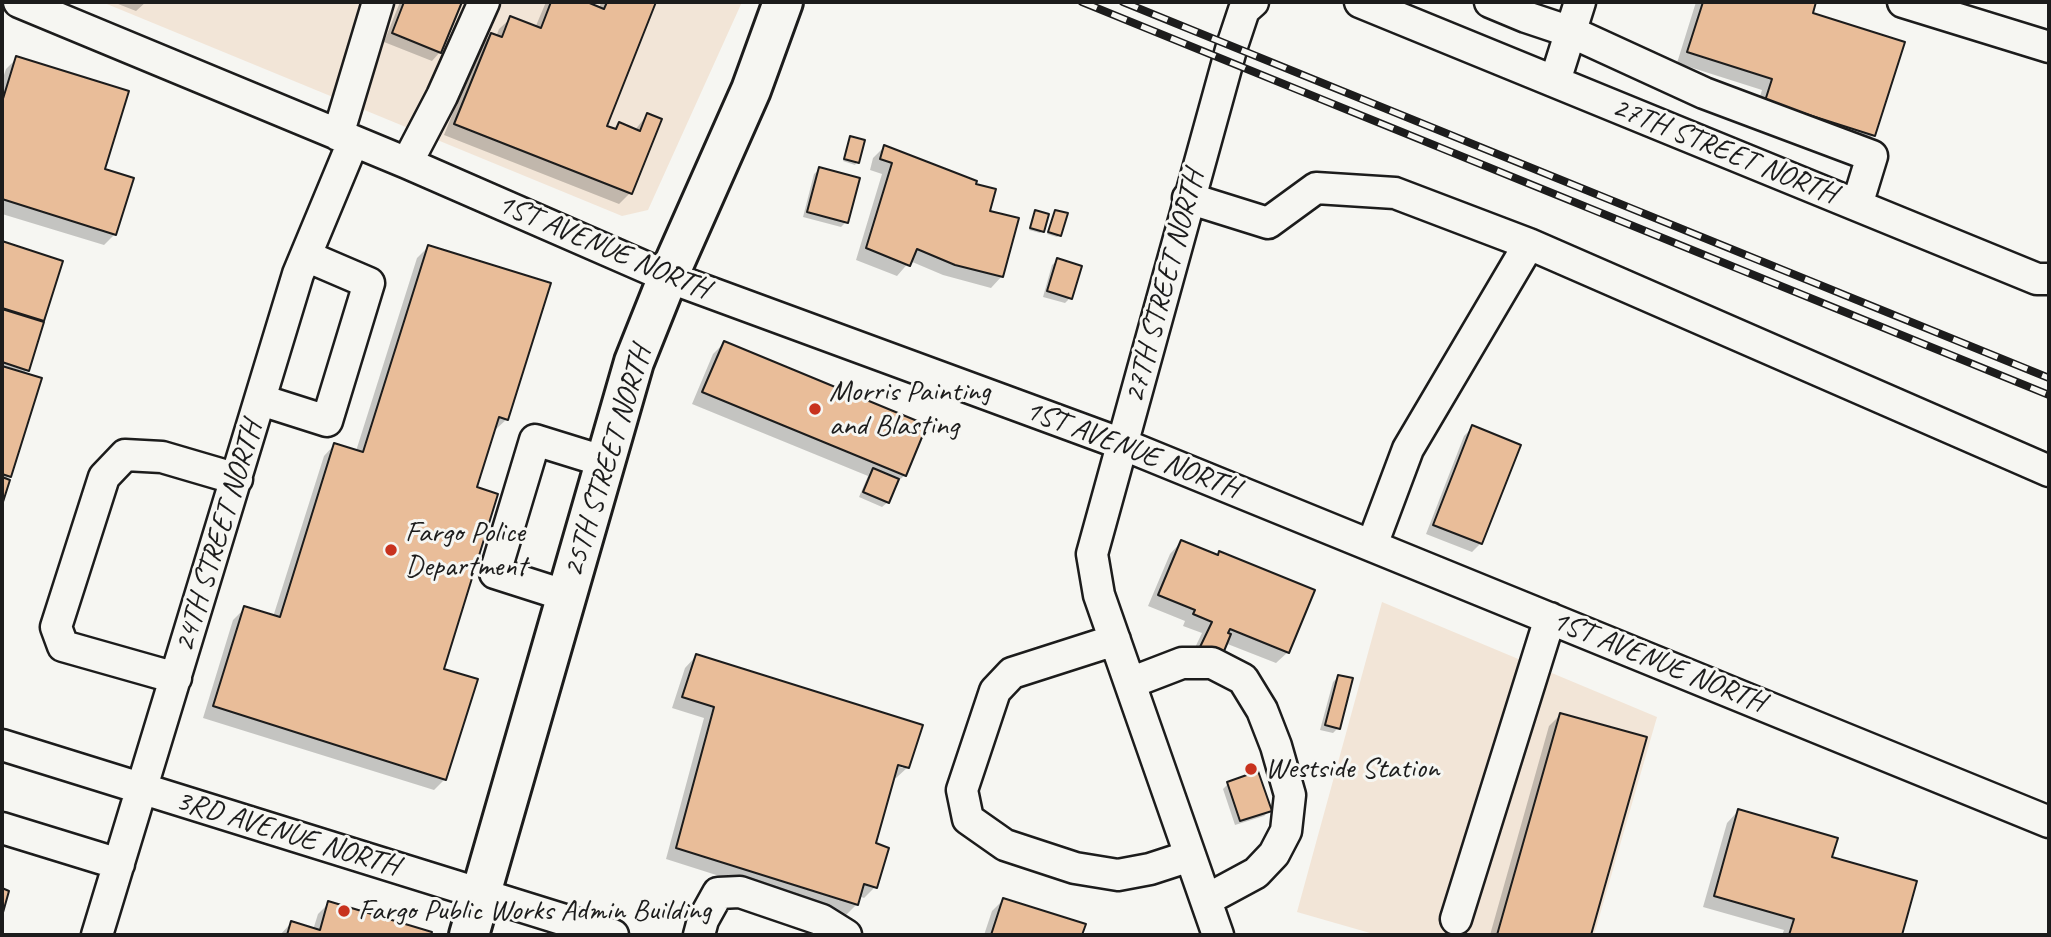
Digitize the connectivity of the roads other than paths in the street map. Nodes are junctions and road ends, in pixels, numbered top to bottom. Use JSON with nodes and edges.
{"nodes":[{"id":1,"x":19,"y":2,"type":"edge"},
{"id":2,"x":378,"y":2,"type":"edge"},
{"id":3,"x":484,"y":2,"type":"edge"},
{"id":4,"x":783,"y":2,"type":"edge"},
{"id":5,"x":1252,"y":2,"type":"edge"},
{"id":6,"x":1360,"y":2,"type":"edge"},
{"id":7,"x":1490,"y":2,"type":"edge"},
{"id":8,"x":1580,"y":2,"type":"edge"},
{"id":9,"x":1902,"y":2,"type":"edge"},
{"id":10,"x":1571,"y":32,"type":"junction"},
{"id":11,"x":2049,"y":47,"type":"edge"},
{"id":12,"x":1555,"y":81,"type":"junction"},
{"id":13,"x":345,"y":138,"type":"junction"},
{"id":14,"x":407,"y":163,"type":"junction"},
{"id":15,"x":1188,"y":198,"type":"junction"},
{"id":16,"x":1857,"y":205,"type":"junction"},
{"id":17,"x":1529,"y":244,"type":"junction"},
{"id":18,"x":306,"y":256,"type":"junction"},
{"id":19,"x":668,"y":277,"type":"junction"},
{"id":20,"x":2049,"y":278,"type":"edge"},
{"id":21,"x":261,"y":400,"type":"junction"},
{"id":22,"x":1122,"y":444,"type":"junction"},
{"id":23,"x":606,"y":462,"type":"junction"},
{"id":24,"x":2049,"y":471,"type":"edge"},
{"id":25,"x":237,"y":479,"type":"junction"},
{"id":26,"x":1371,"y":545,"type":"junction"},
{"id":27,"x":567,"y":596,"type":"junction"},
{"id":28,"x":1550,"y":618,"type":"junction"},
{"id":29,"x":1115,"y":640,"type":"junction"},
{"id":30,"x":176,"y":678,"type":"junction"},
{"id":31,"x":1130,"y":683,"type":"junction"},
{"id":32,"x":2,"y":745,"type":"edge"},
{"id":33,"x":142,"y":788,"type":"junction"},
{"id":34,"x":2049,"y":822,"type":"edge"},
{"id":35,"x":2,"y":828,"type":"edge"},
{"id":36,"x":1190,"y":856,"type":"junction"},
{"id":37,"x":119,"y":864,"type":"junction"},
{"id":38,"x":481,"y":894,"type":"junction"},
{"id":39,"x":1206,"y":901,"type":"junction"},
{"id":40,"x":1456,"y":919,"type":"dead end"},
{"id":41,"x":562,"y":927,"type":"edge"},
{"id":42,"x":97,"y":935,"type":"edge"},
{"id":43,"x":469,"y":935,"type":"edge"},
{"id":44,"x":613,"y":935,"type":"edge"},
{"id":45,"x":699,"y":935,"type":"edge"},
{"id":46,"x":846,"y":935,"type":"edge"},
{"id":47,"x":1218,"y":935,"type":"edge"}],
"edges":[{"from":1,"to":13,"type":"street","name":"1ST AVENUE NORTH"},
{"from":2,"to":13,"type":"street","name":"24TH STREET NORTH"},
{"from":3,"to":14,"type":"street"},
{"from":4,"to":19,"type":"main road","name":"25TH STREET NORTH"},
{"from":5,"to":15,"type":"street","name":"27TH STREET NORTH"},
{"from":6,"to":12,"type":"street","name":"27TH STREET NORTH"},
{"from":7,"to":10,"type":"street"},
{"from":8,"to":10,"type":"street"},
{"from":9,"to":11,"type":"street"},
{"from":10,"to":12,"type":"street"},
{"from":10,"to":16,"type":"street"},
{"from":12,"to":16,"type":"street","name":"27TH STREET NORTH"},
{"from":13,"to":14,"type":"street","name":"1ST AVENUE NORTH"},
{"from":13,"to":18,"type":"street","name":"24TH STREET NORTH"},
{"from":14,"to":19,"type":"street","name":"1ST AVENUE NORTH"},
{"from":15,"to":17,"type":"street"},
{"from":15,"to":22,"type":"street","name":"27TH STREET NORTH"},
{"from":16,"to":20,"type":"street","name":"27TH STREET NORTH"},
{"from":17,"to":24,"type":"street"},
{"from":17,"to":26,"type":"street"},
{"from":18,"to":21,"type":"street","name":"24TH STREET NORTH"},
{"from":18,"to":21,"type":"street"},
{"from":19,"to":22,"type":"street","name":"1ST AVENUE NORTH"},
{"from":19,"to":23,"type":"main road","name":"25TH STREET NORTH"},
{"from":21,"to":25,"type":"street","name":"24TH STREET NORTH"},
{"from":22,"to":26,"type":"street","name":"1ST AVENUE NORTH"},
{"from":22,"to":29,"type":"street","name":"27TH STREET NORTH"},
{"from":23,"to":27,"type":"main road","name":"25TH STREET NORTH"},
{"from":23,"to":27,"type":"street"},
{"from":25,"to":30,"type":"street","name":"24TH STREET NORTH"},
{"from":25,"to":30,"type":"street"},
{"from":26,"to":28,"type":"street","name":"1ST AVENUE NORTH"},
{"from":27,"to":38,"type":"main road","name":"25TH STREET NORTH"},
{"from":28,"to":34,"type":"street","name":"1ST AVENUE NORTH"},
{"from":28,"to":40,"type":"street"},
{"from":29,"to":31,"type":"street","name":"27TH STREET NORTH"},
{"from":29,"to":36,"type":"street"},
{"from":30,"to":33,"type":"street","name":"24TH STREET NORTH"},
{"from":31,"to":36,"type":"street","name":"27TH STREET NORTH"},
{"from":31,"to":39,"type":"street"},
{"from":32,"to":33,"type":"street","name":"3RD AVENUE NORTH"},
{"from":33,"to":37,"type":"street","name":"24TH STREET NORTH"},
{"from":33,"to":38,"type":"street","name":"3RD AVENUE NORTH"},
{"from":35,"to":37,"type":"street"},
{"from":36,"to":39,"type":"street","name":"27TH STREET NORTH"},
{"from":37,"to":42,"type":"street","name":"24TH STREET NORTH"},
{"from":38,"to":41,"type":"street","name":"3RD AVENUE NORTH"},
{"from":38,"to":43,"type":"main road","name":"25TH STREET NORTH"},
{"from":39,"to":47,"type":"street","name":"27TH STREET NORTH"},
{"from":41,"to":44,"type":"street","name":"3RD AVENUE NORTH"},
{"from":45,"to":46,"type":"street"}]}
